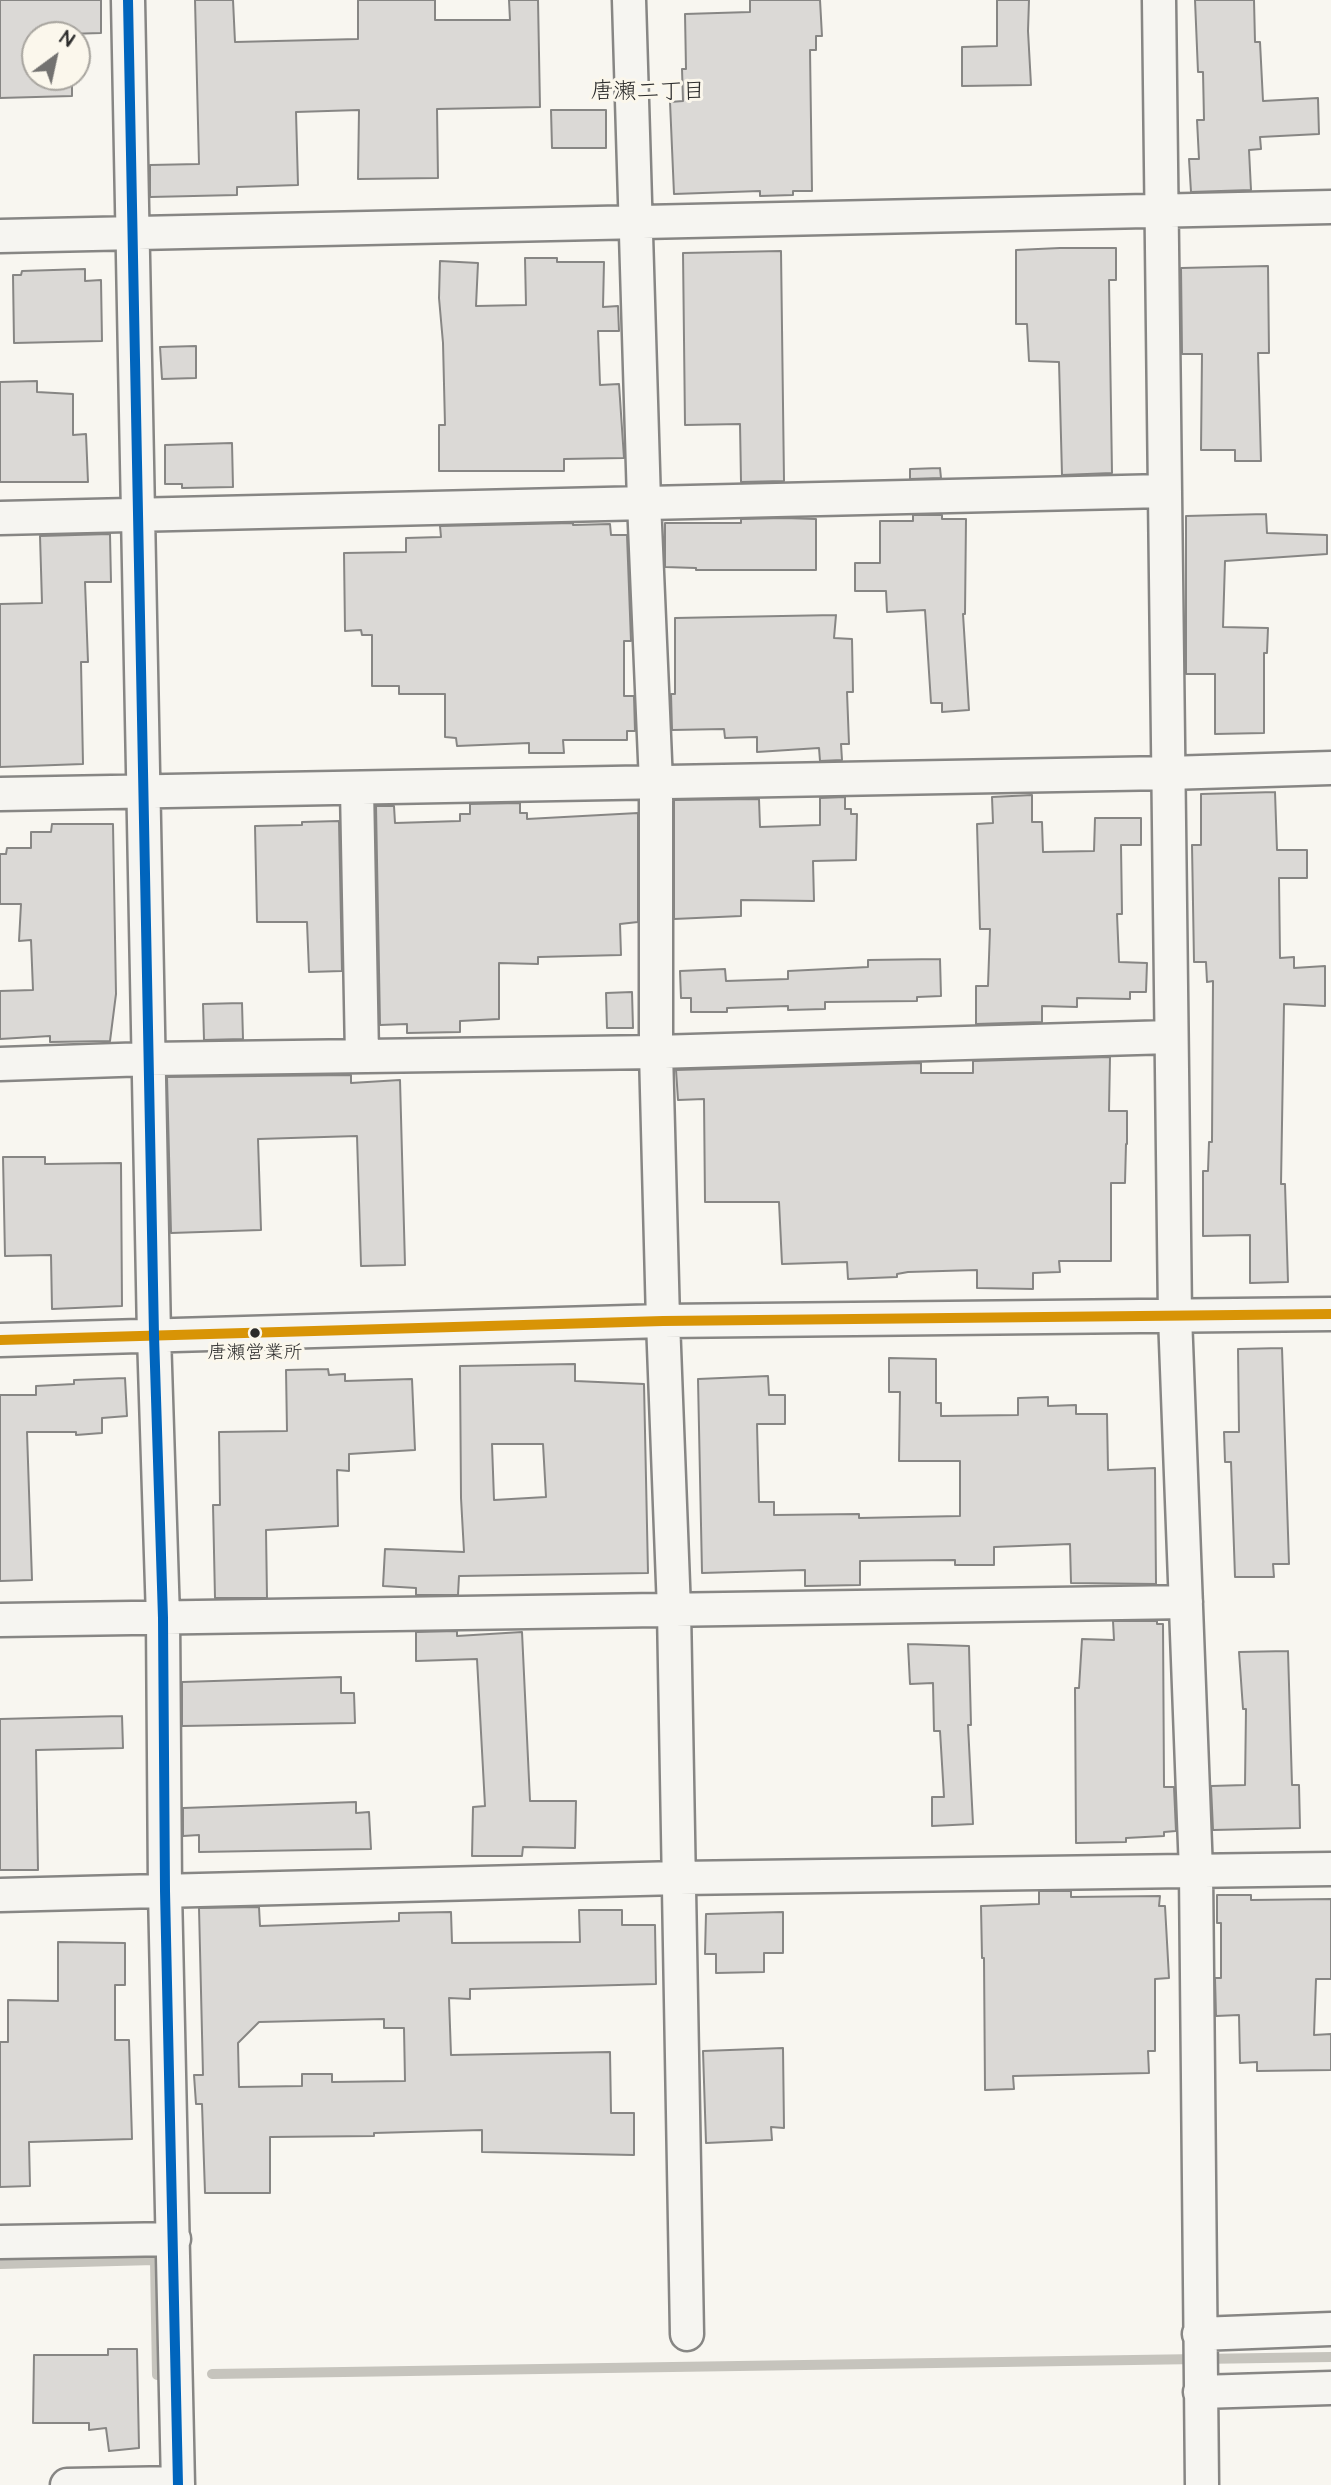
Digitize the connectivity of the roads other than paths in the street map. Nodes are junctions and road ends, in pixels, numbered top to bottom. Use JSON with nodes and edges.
{"nodes":[{"id":1,"x":128,"y":0,"type":"edge"},
{"id":2,"x":629,"y":0,"type":"edge"},
{"id":3,"x":1159,"y":0,"type":"edge"},
{"id":4,"x":1331,"y":207,"type":"edge"},
{"id":5,"x":1161,"y":211,"type":"junction"},
{"id":6,"x":636,"y":222,"type":"junction"},
{"id":7,"x":131,"y":233,"type":"junction"},
{"id":8,"x":0,"y":236,"type":"edge"},
{"id":9,"x":1165,"y":491,"type":"junction"},
{"id":10,"x":644,"y":502,"type":"junction"},
{"id":11,"x":136,"y":514,"type":"junction"},
{"id":12,"x":0,"y":518,"type":"edge"},
{"id":13,"x":1331,"y":768,"type":"edge"},
{"id":14,"x":1168,"y":774,"type":"junction"},
{"id":15,"x":656,"y":783,"type":"junction"},
{"id":16,"x":357,"y":788,"type":"junction"},
{"id":17,"x":142,"y":792,"type":"junction"},
{"id":18,"x":0,"y":794,"type":"edge"},
{"id":19,"x":1171,"y":1037,"type":"junction"},
{"id":20,"x":656,"y":1052,"type":"junction"},
{"id":21,"x":362,"y":1056,"type":"junction"},
{"id":22,"x":148,"y":1059,"type":"junction"},
{"id":23,"x":0,"y":1064,"type":"edge"},
{"id":24,"x":1331,"y":1314,"type":"edge"},
{"id":25,"x":1175,"y":1316,"type":"junction"},
{"id":26,"x":663,"y":1321,"type":"junction"},
{"id":27,"x":154,"y":1335,"type":"junction"},
{"id":28,"x":0,"y":1340,"type":"edge"},
{"id":29,"x":1186,"y":1602,"type":"junction"},
{"id":30,"x":674,"y":1611,"type":"junction"},
{"id":31,"x":163,"y":1618,"type":"junction"},
{"id":32,"x":0,"y":1620,"type":"edge"},
{"id":33,"x":1331,"y":1869,"type":"edge"},
{"id":34,"x":1196,"y":1872,"type":"junction"},
{"id":35,"x":680,"y":1878,"type":"junction"},
{"id":36,"x":165,"y":1891,"type":"junction"},
{"id":37,"x":0,"y":1895,"type":"edge"},
{"id":38,"x":174,"y":2239,"type":"junction"},
{"id":39,"x":0,"y":2242,"type":"edge"},
{"id":40,"x":1331,"y":2329,"type":"edge"},
{"id":41,"x":688,"y":2334,"type":"dead end"},
{"id":42,"x":1199,"y":2334,"type":"junction"},
{"id":43,"x":1331,"y":2388,"type":"edge"},
{"id":44,"x":1200,"y":2392,"type":"junction"},
{"id":45,"x":178,"y":2484,"type":"edge"},
{"id":46,"x":67,"y":2485,"type":"edge"},
{"id":47,"x":1202,"y":2485,"type":"edge"}],
"edges":[{"from":1,"to":7,"type":"street"},
{"from":2,"to":6,"type":"street"},
{"from":3,"to":5,"type":"street"},
{"from":4,"to":5,"type":"street"},
{"from":5,"to":6,"type":"street"},
{"from":5,"to":9,"type":"street"},
{"from":6,"to":7,"type":"street"},
{"from":6,"to":10,"type":"street"},
{"from":7,"to":8,"type":"street"},
{"from":7,"to":11,"type":"street"},
{"from":9,"to":10,"type":"street"},
{"from":9,"to":14,"type":"street"},
{"from":10,"to":11,"type":"street"},
{"from":10,"to":15,"type":"street"},
{"from":11,"to":12,"type":"street"},
{"from":11,"to":17,"type":"street"},
{"from":13,"to":14,"type":"street"},
{"from":14,"to":15,"type":"street"},
{"from":14,"to":19,"type":"street"},
{"from":15,"to":16,"type":"street"},
{"from":15,"to":20,"type":"street"},
{"from":16,"to":17,"type":"street"},
{"from":16,"to":21,"type":"street"},
{"from":17,"to":18,"type":"street"},
{"from":17,"to":22,"type":"street"},
{"from":19,"to":20,"type":"street"},
{"from":19,"to":25,"type":"street"},
{"from":20,"to":21,"type":"street"},
{"from":20,"to":26,"type":"street"},
{"from":21,"to":22,"type":"street"},
{"from":22,"to":23,"type":"street"},
{"from":22,"to":27,"type":"street"},
{"from":24,"to":25,"type":"street"},
{"from":25,"to":26,"type":"street"},
{"from":25,"to":29,"type":"street"},
{"from":26,"to":27,"type":"street"},
{"from":26,"to":30,"type":"street"},
{"from":27,"to":28,"type":"street"},
{"from":27,"to":31,"type":"street"},
{"from":29,"to":30,"type":"street"},
{"from":29,"to":34,"type":"street"},
{"from":30,"to":31,"type":"street"},
{"from":30,"to":35,"type":"street"},
{"from":31,"to":32,"type":"street"},
{"from":31,"to":36,"type":"street"},
{"from":33,"to":34,"type":"street"},
{"from":34,"to":35,"type":"street"},
{"from":34,"to":42,"type":"street"},
{"from":35,"to":36,"type":"street"},
{"from":35,"to":41,"type":"street"},
{"from":36,"to":37,"type":"street"},
{"from":36,"to":38,"type":"street"},
{"from":38,"to":39,"type":"street"},
{"from":38,"to":45,"type":"street"},
{"from":40,"to":42,"type":"street"},
{"from":42,"to":44,"type":"street"},
{"from":43,"to":44,"type":"street"},
{"from":44,"to":47,"type":"street"},
{"from":45,"to":46,"type":"street"}]}
